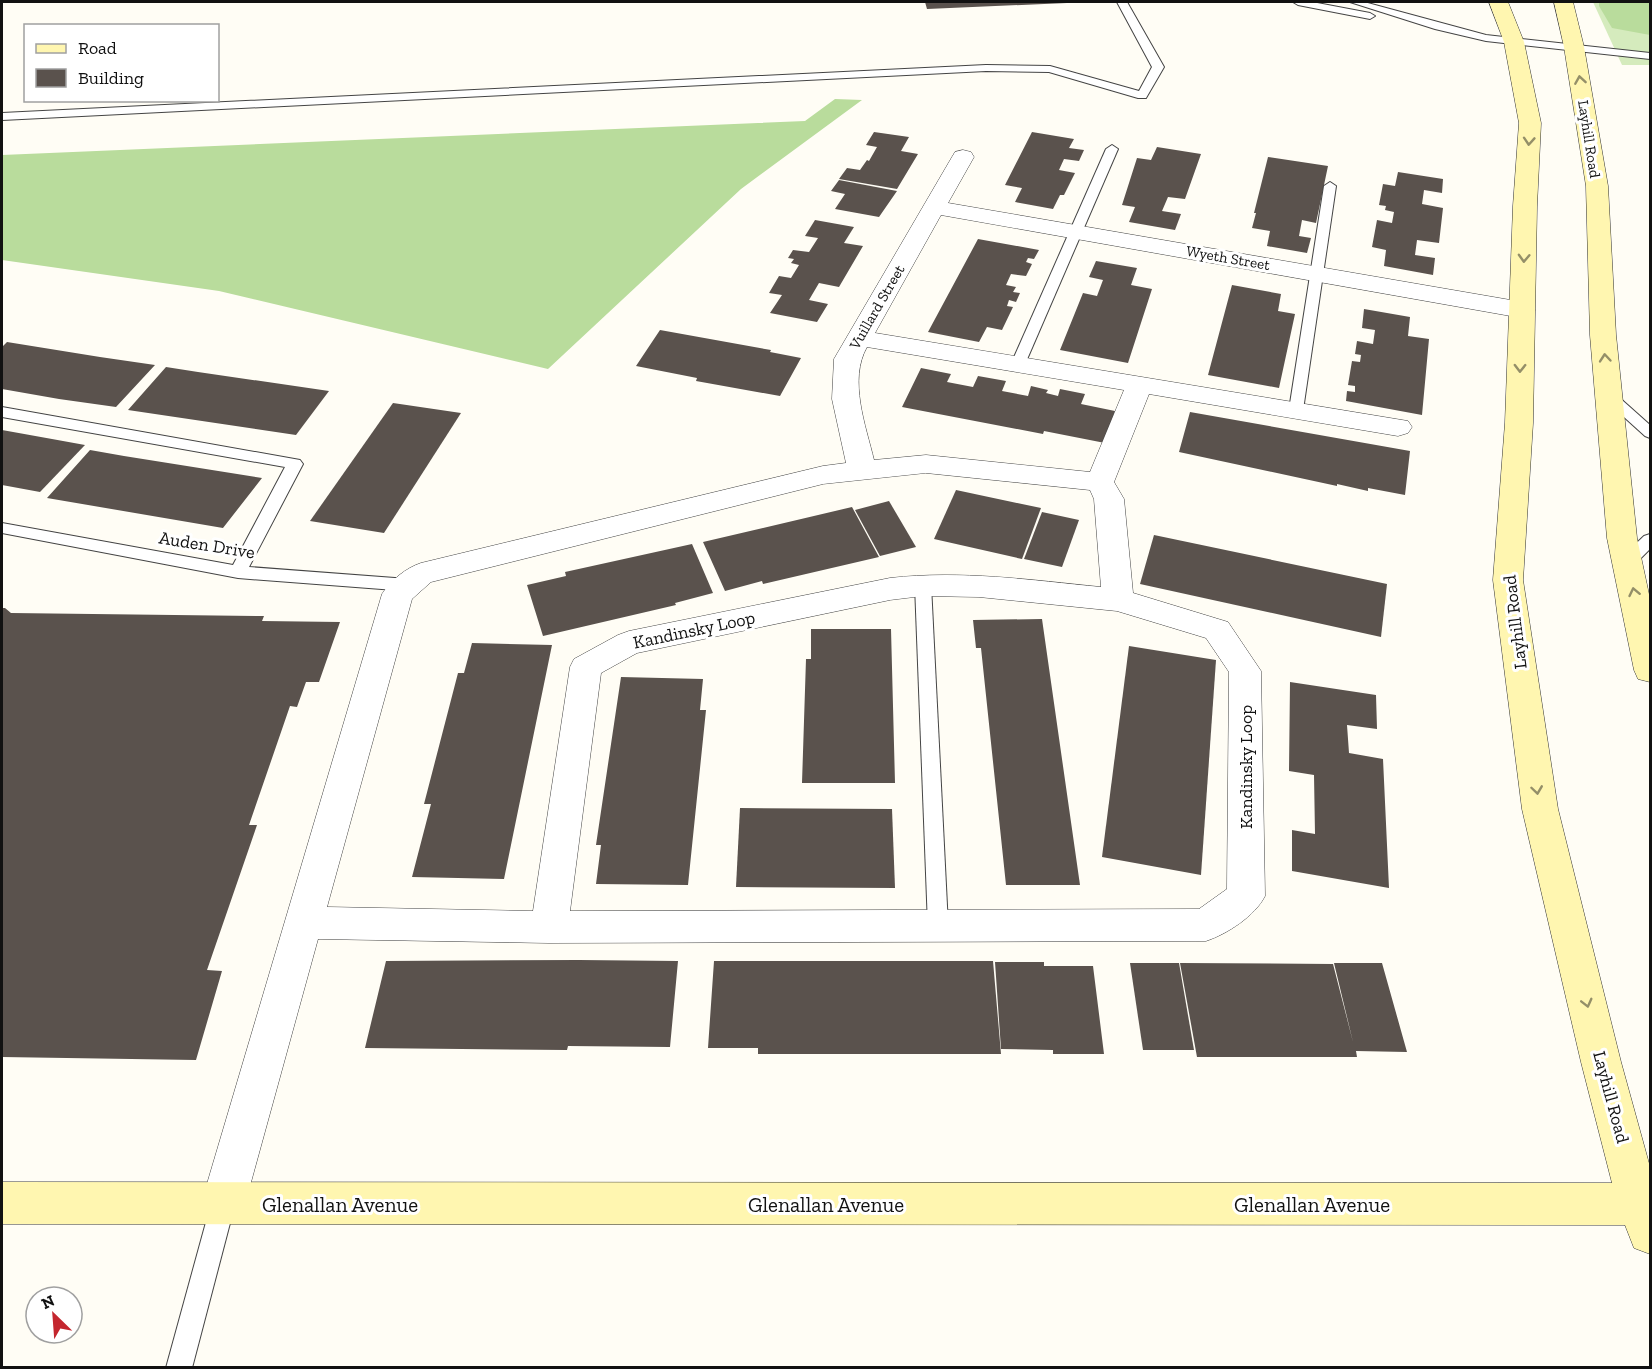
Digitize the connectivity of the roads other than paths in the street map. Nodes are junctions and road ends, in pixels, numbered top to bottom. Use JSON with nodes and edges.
{"nodes":[{"id":1,"x":1122,"y":2,"type":"edge"},
{"id":2,"x":1298,"y":2,"type":"edge"},
{"id":3,"x":1355,"y":2,"type":"edge"},
{"id":4,"x":1498,"y":2,"type":"edge"},
{"id":5,"x":1563,"y":2,"type":"edge"},
{"id":6,"x":1438,"y":27,"type":"junction"},
{"id":7,"x":1514,"y":42,"type":"junction"},
{"id":8,"x":1574,"y":46,"type":"junction"},
{"id":9,"x":1650,"y":56,"type":"edge"},
{"id":10,"x":2,"y":117,"type":"edge"},
{"id":11,"x":1112,"y":149,"type":"dead end"},
{"id":12,"x":963,"y":157,"type":"dead end"},
{"id":13,"x":1330,"y":186,"type":"dead end"},
{"id":14,"x":934,"y":207,"type":"junction"},
{"id":15,"x":1075,"y":232,"type":"junction"},
{"id":16,"x":1318,"y":274,"type":"junction"},
{"id":17,"x":1522,"y":310,"type":"junction"},
{"id":18,"x":859,"y":338,"type":"junction"},
{"id":19,"x":1018,"y":364,"type":"junction"},
{"id":20,"x":1140,"y":384,"type":"junction"},
{"id":21,"x":1608,"y":395,"type":"junction"},
{"id":22,"x":1296,"y":410,"type":"junction"},
{"id":23,"x":2,"y":412,"type":"edge"},
{"id":24,"x":1398,"y":427,"type":"dead end"},
{"id":25,"x":1650,"y":434,"type":"edge"},
{"id":26,"x":862,"y":471,"type":"junction"},
{"id":27,"x":1100,"y":483,"type":"junction"},
{"id":28,"x":2,"y":528,"type":"edge"},
{"id":29,"x":1650,"y":540,"type":"edge"},
{"id":30,"x":1627,"y":562,"type":"junction"},
{"id":31,"x":238,"y":572,"type":"junction"},
{"id":32,"x":408,"y":585,"type":"junction"},
{"id":33,"x":923,"y":585,"type":"junction"},
{"id":34,"x":1118,"y":600,"type":"junction"},
{"id":35,"x":1650,"y":670,"type":"edge"},
{"id":36,"x":304,"y":924,"type":"junction"},
{"id":37,"x":938,"y":926,"type":"junction"},
{"id":38,"x":549,"y":927,"type":"junction"},
{"id":39,"x":2,"y":1203,"type":"edge"},
{"id":40,"x":223,"y":1204,"type":"junction"},
{"id":41,"x":1646,"y":1213,"type":"edge"},
{"id":42,"x":179,"y":1368,"type":"edge"}],
"edges":[{"from":1,"to":10,"type":"lane"},
{"from":2,"to":6,"type":"lane"},
{"from":3,"to":6,"type":"lane"},
{"from":4,"to":7,"type":"main road","name":"Layhill Road"},
{"from":5,"to":8,"type":"main road","name":"Layhill Road"},
{"from":6,"to":7,"type":"lane"},
{"from":7,"to":8,"type":"lane"},
{"from":7,"to":17,"type":"main road","name":"Layhill Road","one_way":true},
{"from":8,"to":9,"type":"lane"},
{"from":21,"to":8,"type":"main road","name":"Layhill Road","one_way":true},
{"from":11,"to":15,"type":"lane"},
{"from":12,"to":14,"type":"street","name":"Vuillard Street"},
{"from":13,"to":16,"type":"lane"},
{"from":14,"to":15,"type":"street","name":"Wyeth Street"},
{"from":14,"to":18,"type":"street","name":"Vuillard Street"},
{"from":15,"to":16,"type":"street","name":"Wyeth Street"},
{"from":15,"to":19,"type":"lane"},
{"from":16,"to":17,"type":"street","name":"Wyeth Street"},
{"from":16,"to":22,"type":"lane"},
{"from":17,"to":41,"type":"main road","name":"Layhill Road","one_way":true},
{"from":18,"to":19,"type":"street"},
{"from":18,"to":26,"type":"street","name":"Vuillard Street"},
{"from":19,"to":20,"type":"street"},
{"from":20,"to":22,"type":"street"},
{"from":20,"to":27,"type":"street"},
{"from":21,"to":25,"type":"lane"},
{"from":21,"to":30,"type":"main road","name":"Layhill Road"},
{"from":22,"to":24,"type":"street"},
{"from":23,"to":31,"type":"lane"},
{"from":26,"to":27,"type":"street"},
{"from":26,"to":32,"type":"street"},
{"from":27,"to":34,"type":"street"},
{"from":28,"to":31,"type":"lane","name":"Auden Drive"},
{"from":29,"to":30,"type":"lane"},
{"from":35,"to":30,"type":"main road","name":"Layhill Road","one_way":true},
{"from":31,"to":32,"type":"lane","name":"Auden Drive"},
{"from":32,"to":36,"type":"street"},
{"from":33,"to":34,"type":"street","name":"Kandinsky Loop"},
{"from":33,"to":37,"type":"lane"},
{"from":33,"to":38,"type":"street","name":"Kandinsky Loop"},
{"from":34,"to":37,"type":"street","name":"Kandinsky Loop"},
{"from":36,"to":38,"type":"street","name":"Kandinsky Loop"},
{"from":36,"to":40,"type":"street"},
{"from":37,"to":38,"type":"street","name":"Kandinsky Loop"},
{"from":39,"to":40,"type":"main road","name":"Glenallan Avenue"},
{"from":40,"to":41,"type":"main road","name":"Glenallan Avenue"},
{"from":40,"to":42,"type":"lane"}]}
